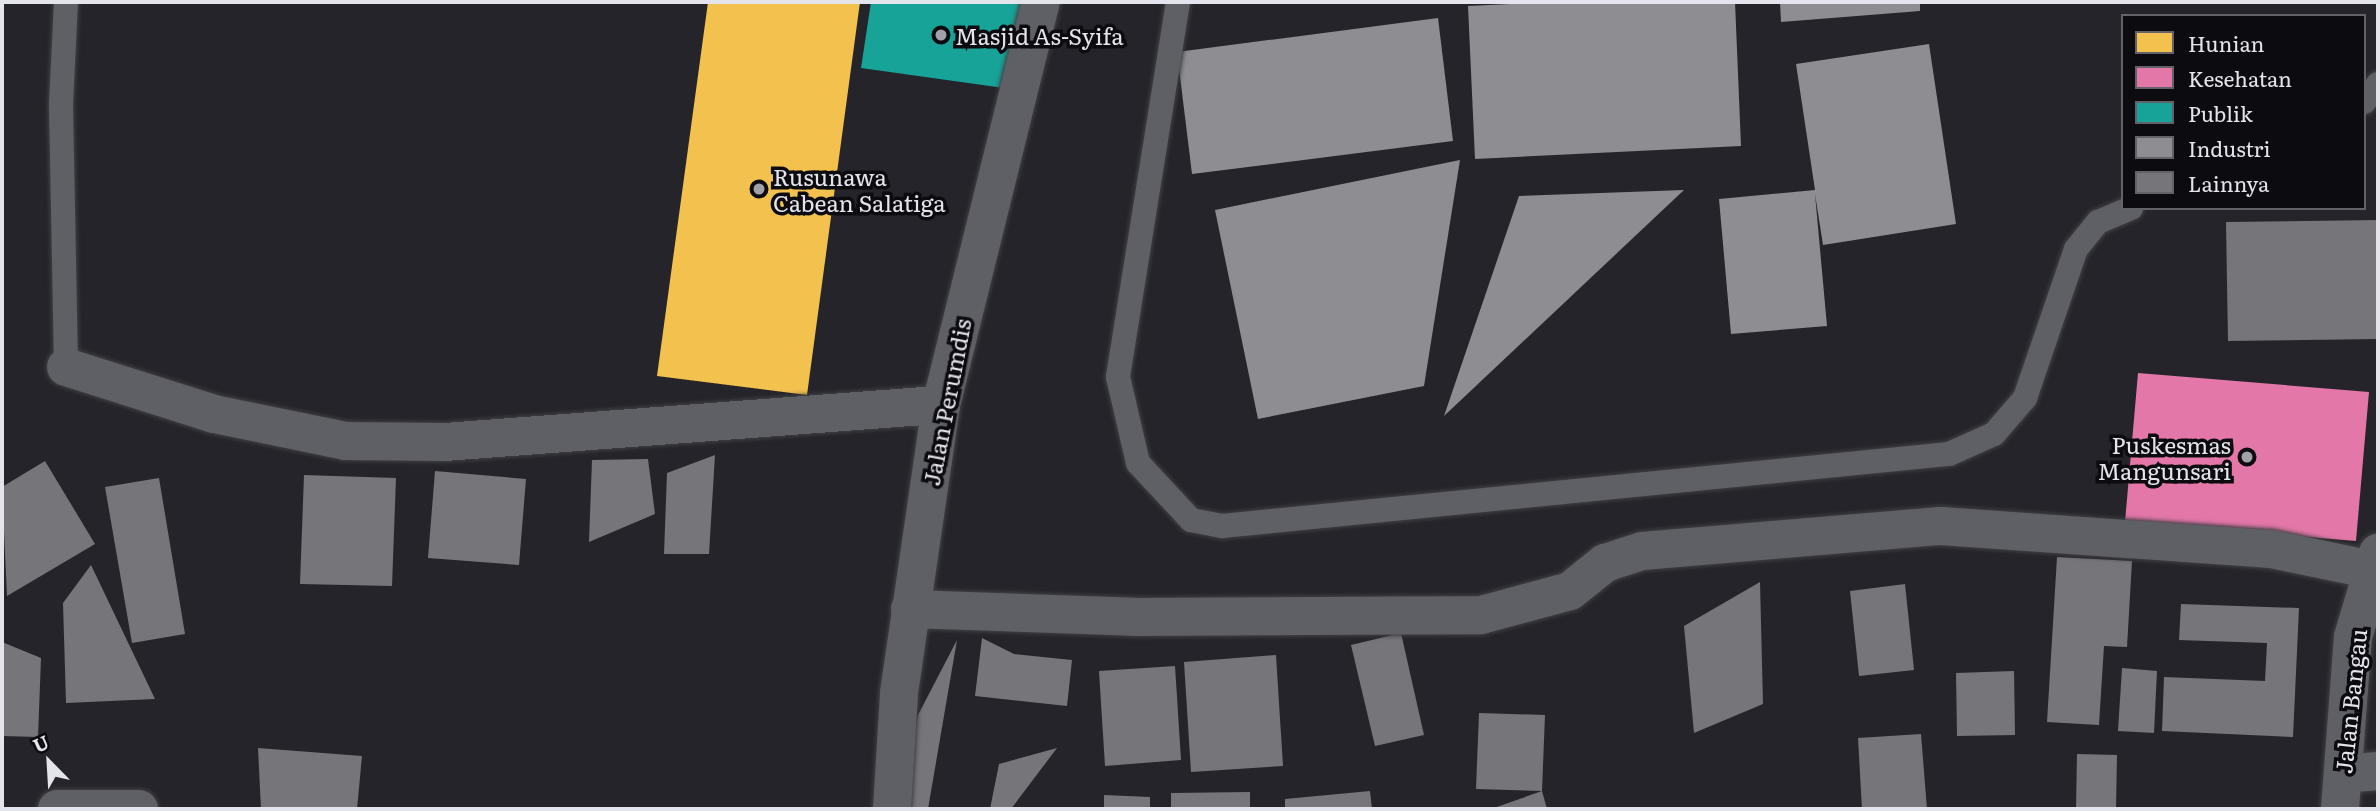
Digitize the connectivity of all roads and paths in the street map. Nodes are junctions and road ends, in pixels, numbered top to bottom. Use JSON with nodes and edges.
{"nodes":[{"id":1,"x":66,"y":2,"type":"edge"},
{"id":2,"x":1041,"y":2,"type":"edge"},
{"id":3,"x":1178,"y":2,"type":"edge"},
{"id":4,"x":2378,"y":84,"type":"edge"},
{"id":5,"x":2366,"y":99,"type":"edge"},
{"id":6,"x":2126,"y":210,"type":"edge"},
{"id":7,"x":66,"y":368,"type":"joint"},
{"id":8,"x":941,"y":405,"type":"junction"},
{"id":9,"x":2375,"y":561,"type":"edge"},
{"id":10,"x":910,"y":609,"type":"junction"},
{"id":11,"x":2354,"y":785,"type":"edge"},
{"id":12,"x":57,"y":809,"type":"edge"},
{"id":13,"x":139,"y":809,"type":"edge"},
{"id":14,"x":892,"y":809,"type":"edge"}],
"edges":[{"from":1,"to":7,"type":"lane"},
{"from":2,"to":8,"type":"street","name":"Jalan Perumdis"},
{"from":3,"to":6,"type":"lane"},
{"from":4,"to":5,"type":"lane"},
{"from":7,"to":8,"type":"street"},
{"from":8,"to":10,"type":"street","name":"Jalan Perumdis"},
{"from":9,"to":10,"type":"street"},
{"from":9,"to":11,"type":"street","name":"Jalan Bangau"},
{"from":10,"to":14,"type":"street","name":"Jalan Perumdis"},
{"from":12,"to":13,"type":"street"}]}
